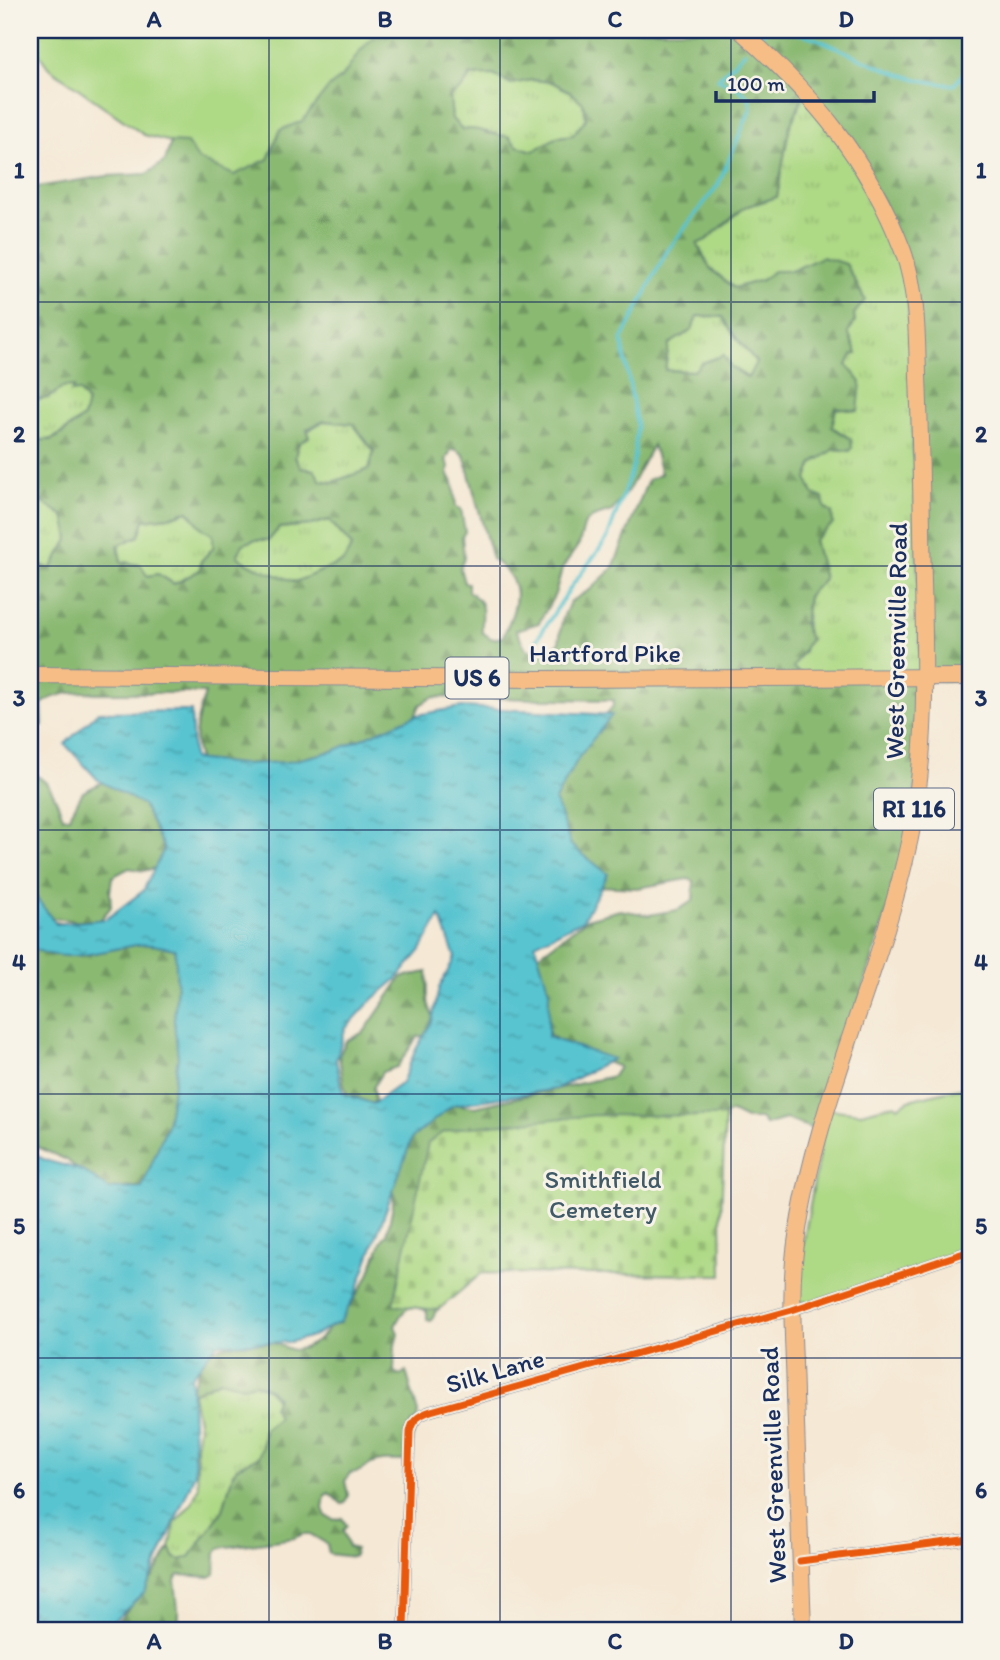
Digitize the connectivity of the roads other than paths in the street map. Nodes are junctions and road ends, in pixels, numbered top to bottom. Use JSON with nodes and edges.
{"nodes":[{"id":1,"x":740,"y":30,"type":"edge"},
{"id":2,"x":30,"y":674,"type":"edge"},
{"id":3,"x":923,"y":676,"type":"junction"},
{"id":4,"x":970,"y":677,"type":"edge"},
{"id":5,"x":970,"y":1251,"type":"edge"},
{"id":6,"x":792,"y":1310,"type":"junction"},
{"id":7,"x":970,"y":1539,"type":"edge"},
{"id":8,"x":800,"y":1561,"type":"junction"},
{"id":9,"x":404,"y":1630,"type":"edge"},
{"id":10,"x":803,"y":1630,"type":"edge"}],
"edges":[{"from":1,"to":3,"type":"main road","name":"West Greenville Road","number":"RI 116"},
{"from":2,"to":3,"type":"main road","name":"Hartford Pike","number":"US 6"},
{"from":3,"to":4,"type":"main road","name":"Hartford Pike","number":"US 6"},
{"from":3,"to":6,"type":"main road","name":"West Greenville Road","number":"RI 116"},
{"from":5,"to":6,"type":"street","name":"Silk Lane"},
{"from":6,"to":8,"type":"main road","name":"West Greenville Road","number":"RI 116"},
{"from":6,"to":9,"type":"street","name":"Silk Lane"},
{"from":7,"to":8,"type":"street"},
{"from":8,"to":10,"type":"main road","name":"West Greenville Road","number":"RI 116"}]}
